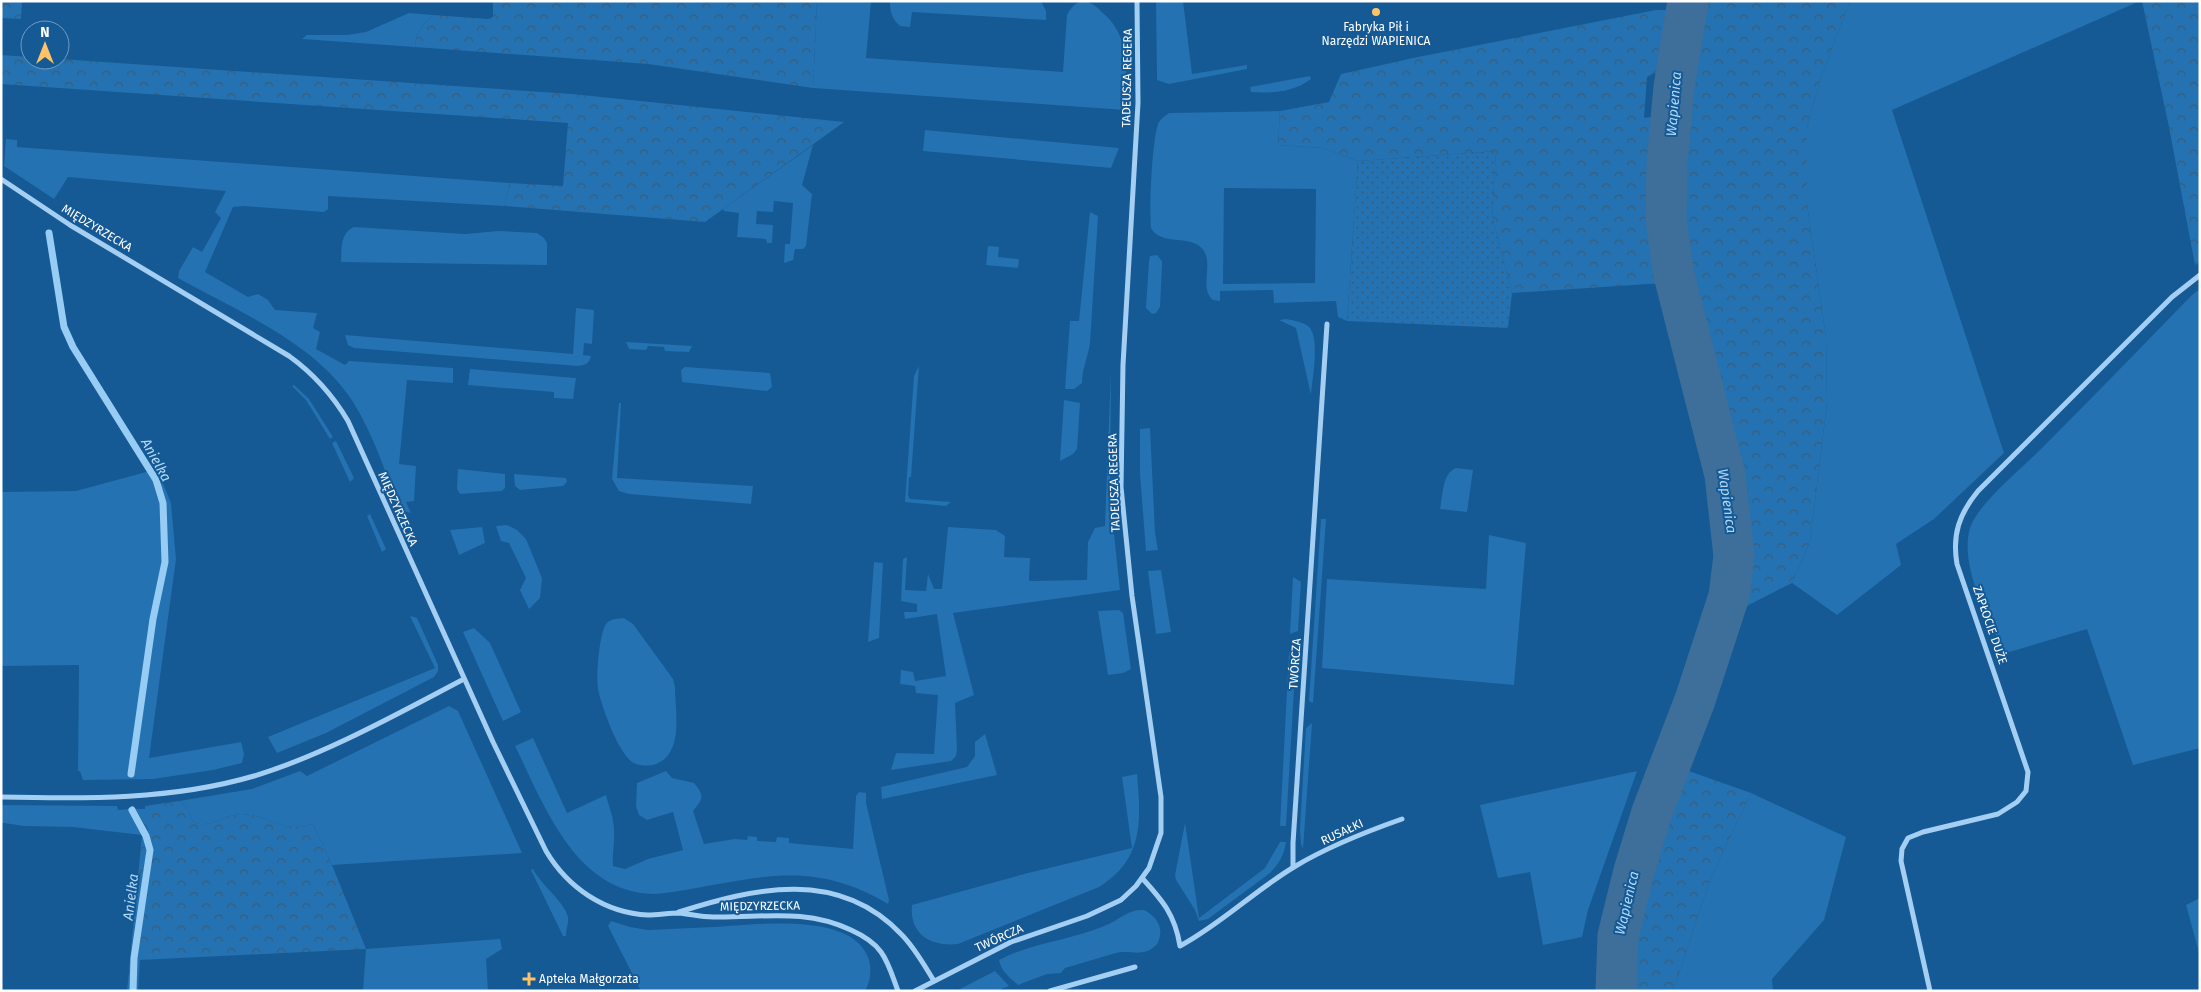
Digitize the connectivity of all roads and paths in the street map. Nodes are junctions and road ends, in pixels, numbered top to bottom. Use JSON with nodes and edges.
{"nodes":[{"id":1,"x":1137,"y":1,"type":"edge"},
{"id":2,"x":1,"y":179,"type":"edge"},
{"id":3,"x":2200,"y":275,"type":"edge"},
{"id":4,"x":1327,"y":324,"type":"dead end"},
{"id":5,"x":464,"y":679,"type":"junction"},
{"id":6,"x":1,"y":797,"type":"edge"},
{"id":7,"x":1402,"y":818,"type":"dead end"},
{"id":8,"x":1293,"y":867,"type":"junction"},
{"id":9,"x":1142,"y":878,"type":"junction"},
{"id":10,"x":677,"y":913,"type":"junction"},
{"id":11,"x":1136,"y":967,"type":"dead end"},
{"id":12,"x":934,"y":980,"type":"junction"},
{"id":13,"x":898,"y":991,"type":"edge"},
{"id":14,"x":915,"y":991,"type":"edge"},
{"id":15,"x":1050,"y":991,"type":"edge"},
{"id":16,"x":1930,"y":991,"type":"edge"}],
"edges":[{"from":1,"to":9,"type":"street","name":"TADEUSZA REGERA"},
{"from":2,"to":5,"type":"street","name":"MIĘDZYRZECKA"},
{"from":3,"to":16,"type":"street","name":"ZAPŁOCIE DUŻE"},
{"from":4,"to":8,"type":"street","name":"TWÓRCZA"},
{"from":5,"to":6,"type":"street"},
{"from":5,"to":10,"type":"street","name":"MIĘDZYRZECKA"},
{"from":7,"to":8,"type":"street","name":"RUSAŁKI"},
{"from":8,"to":9,"type":"street"},
{"from":9,"to":12,"type":"street","name":"TWÓRCZA"},
{"from":10,"to":12,"type":"street","name":"MIĘDZYRZECKA"},
{"from":10,"to":13,"type":"street","name":"MIĘDZYRZECKA"},
{"from":11,"to":15,"type":"street"},
{"from":12,"to":14,"type":"street","name":"TWÓRCZA"}]}
